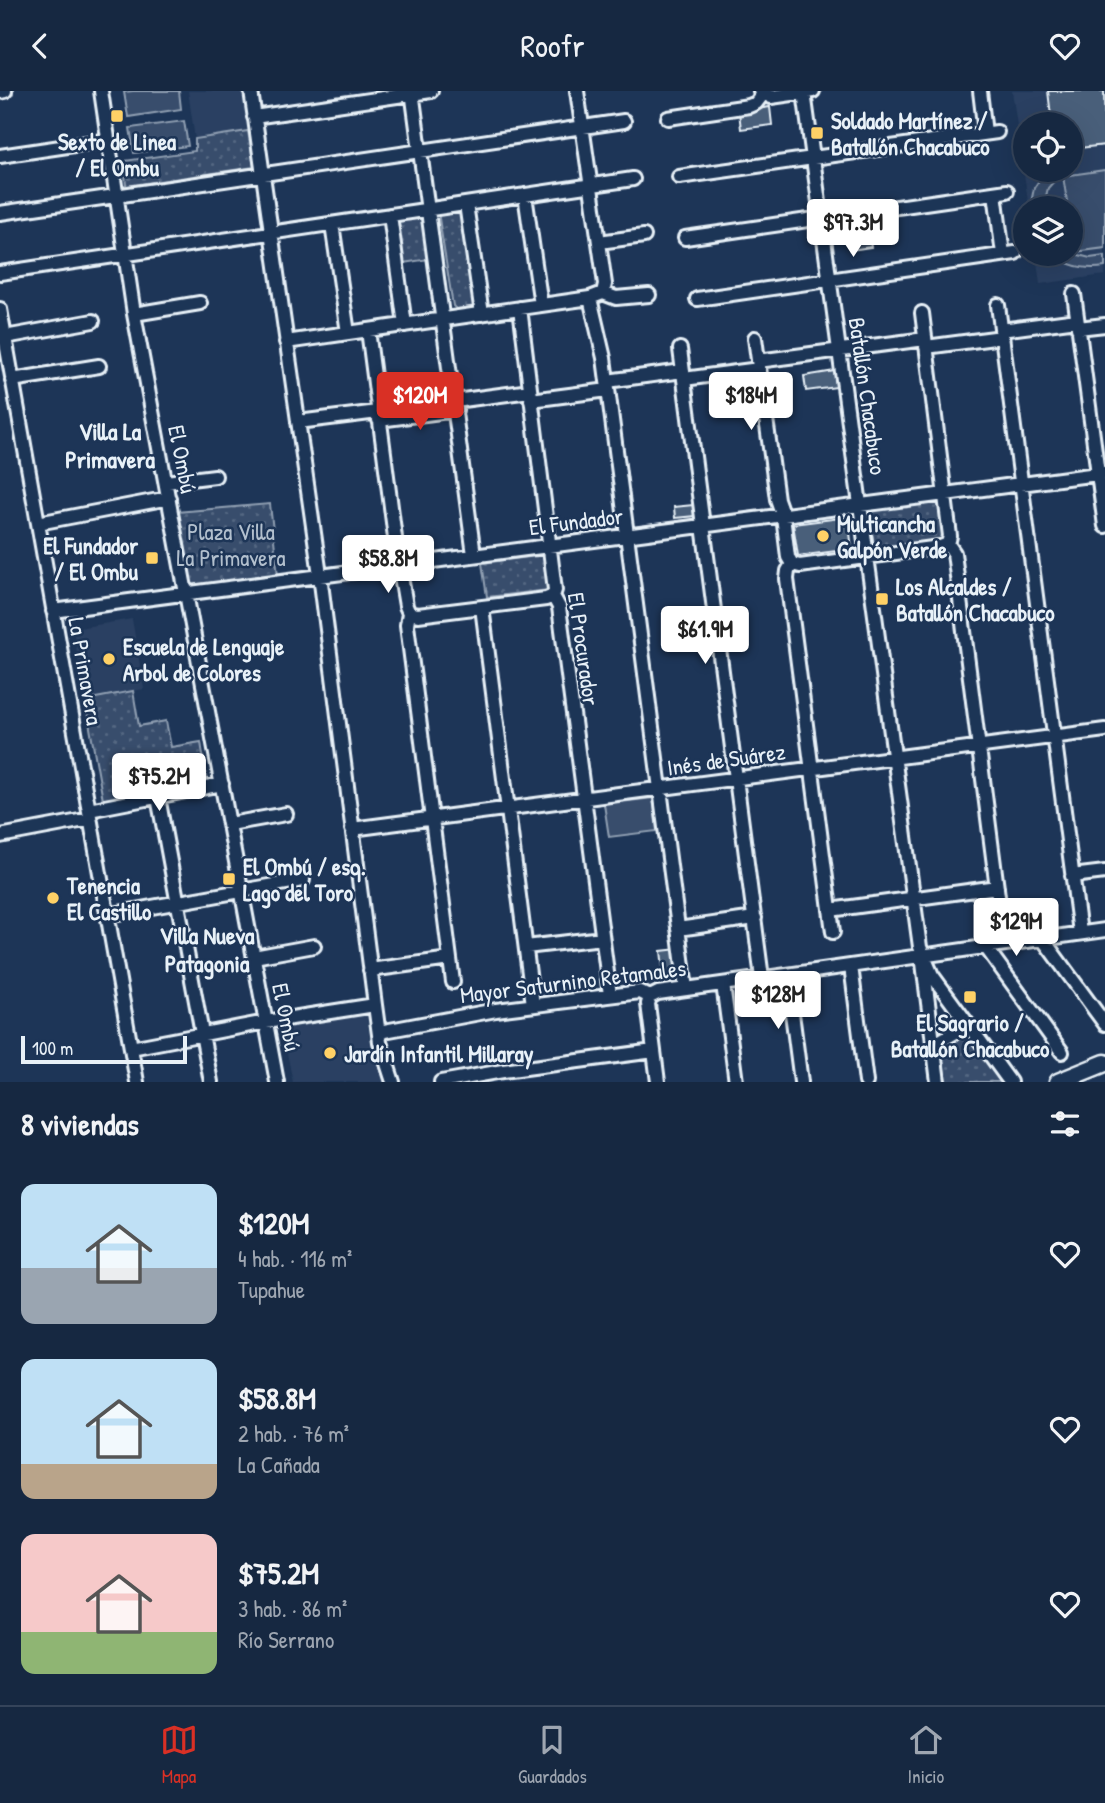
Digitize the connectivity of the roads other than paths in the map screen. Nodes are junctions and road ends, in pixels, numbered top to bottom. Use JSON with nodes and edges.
{"nodes":[{"id":1,"x":102,"y":91,"type":"edge"},
{"id":2,"x":251,"y":91,"type":"edge"},
{"id":3,"x":431,"y":91,"type":"edge"},
{"id":4,"x":577,"y":91,"type":"edge"},
{"id":5,"x":980,"y":91,"type":"edge"},
{"id":6,"x":412,"y":92,"type":"edge"},
{"id":7,"x":809,"y":92,"type":"edge"},
{"id":8,"x":762,"y":93,"type":"edge"},
{"id":9,"x":254,"y":117,"type":"junction"},
{"id":10,"x":668,"y":118,"type":"dead end"},
{"id":11,"x":624,"y":121,"type":"dead end"},
{"id":12,"x":583,"y":127,"type":"junction"},
{"id":13,"x":108,"y":139,"type":"junction"},
{"id":14,"x":420,"y":151,"type":"junction"},
{"id":15,"x":0,"y":156,"type":"edge"},
{"id":16,"x":813,"y":158,"type":"junction"},
{"id":17,"x":262,"y":174,"type":"junction"},
{"id":18,"x":679,"y":177,"type":"dead end"},
{"id":19,"x":633,"y":179,"type":"dead end"},
{"id":20,"x":591,"y":185,"type":"junction"},
{"id":21,"x":525,"y":195,"type":"junction"},
{"id":22,"x":116,"y":196,"type":"junction"},
{"id":23,"x":466,"y":204,"type":"junction"},
{"id":24,"x":429,"y":209,"type":"junction"},
{"id":25,"x":0,"y":213,"type":"edge"},
{"id":26,"x":390,"y":215,"type":"junction"},
{"id":27,"x":822,"y":218,"type":"junction"},
{"id":28,"x":332,"y":224,"type":"junction"},
{"id":29,"x":271,"y":233,"type":"junction"},
{"id":30,"x":644,"y":236,"type":"dead end"},
{"id":31,"x":685,"y":238,"type":"dead end"},
{"id":32,"x":599,"y":242,"type":"junction"},
{"id":33,"x":125,"y":254,"type":"junction"},
{"id":34,"x":0,"y":273,"type":"edge"},
{"id":35,"x":830,"y":279,"type":"junction"},
{"id":36,"x":603,"y":293,"type":"junction"},
{"id":37,"x":1073,"y":294,"type":"dead end"},
{"id":38,"x":649,"y":295,"type":"dead end"},
{"id":39,"x":590,"y":298,"type":"junction"},
{"id":40,"x":697,"y":299,"type":"dead end"},
{"id":41,"x":200,"y":303,"type":"dead end"},
{"id":42,"x":541,"y":305,"type":"junction"},
{"id":43,"x":998,"y":305,"type":"dead end"},
{"id":44,"x":520,"y":308,"type":"junction"},
{"id":45,"x":0,"y":309,"type":"edge"},
{"id":46,"x":922,"y":313,"type":"dead end"},
{"id":47,"x":134,"y":314,"type":"junction"},
{"id":48,"x":482,"y":314,"type":"junction"},
{"id":49,"x":444,"y":319,"type":"junction"},
{"id":50,"x":93,"y":321,"type":"dead end"},
{"id":51,"x":1078,"y":324,"type":"junction"},
{"id":52,"x":405,"y":325,"type":"junction"},
{"id":53,"x":1105,"y":325,"type":"edge"},
{"id":54,"x":368,"y":330,"type":"junction"},
{"id":55,"x":348,"y":333,"type":"junction"},
{"id":56,"x":1002,"y":334,"type":"junction"},
{"id":57,"x":5,"y":337,"type":"junction"},
{"id":58,"x":755,"y":338,"type":"dead end"},
{"id":59,"x":286,"y":342,"type":"junction"},
{"id":60,"x":926,"y":343,"type":"junction"},
{"id":61,"x":680,"y":349,"type":"dead end"},
{"id":62,"x":840,"y":350,"type":"junction"},
{"id":63,"x":759,"y":365,"type":"junction"},
{"id":64,"x":99,"y":366,"type":"dead end"},
{"id":65,"x":684,"y":375,"type":"junction"},
{"id":66,"x":12,"y":380,"type":"junction"},
{"id":67,"x":608,"y":385,"type":"junction"},
{"id":68,"x":531,"y":396,"type":"junction"},
{"id":69,"x":455,"y":406,"type":"junction"},
{"id":70,"x":379,"y":416,"type":"junction"},
{"id":71,"x":298,"y":422,"type":"junction"},
{"id":72,"x":1101,"y":474,"type":"edge"},
{"id":73,"x":215,"y":475,"type":"dead end"},
{"id":74,"x":166,"y":482,"type":"junction"},
{"id":75,"x":1021,"y":484,"type":"junction"},
{"id":76,"x":945,"y":495,"type":"junction"},
{"id":77,"x":169,"y":498,"type":"junction"},
{"id":78,"x":862,"y":506,"type":"junction"},
{"id":79,"x":783,"y":516,"type":"junction"},
{"id":80,"x":38,"y":523,"type":"junction"},
{"id":81,"x":703,"y":525,"type":"junction"},
{"id":82,"x":1105,"y":526,"type":"edge"},
{"id":83,"x":627,"y":535,"type":"junction"},
{"id":84,"x":948,"y":544,"type":"junction"},
{"id":85,"x":548,"y":545,"type":"junction"},
{"id":86,"x":474,"y":555,"type":"junction"},
{"id":87,"x":868,"y":557,"type":"junction"},
{"id":88,"x":400,"y":564,"type":"junction"},
{"id":89,"x":792,"y":564,"type":"junction"},
{"id":90,"x":320,"y":575,"type":"junction"},
{"id":91,"x":187,"y":592,"type":"junction"},
{"id":92,"x":553,"y":596,"type":"junction"},
{"id":93,"x":482,"y":607,"type":"junction"},
{"id":94,"x":54,"y":611,"type":"junction"},
{"id":95,"x":409,"y":613,"type":"junction"},
{"id":96,"x":1105,"y":730,"type":"edge"},
{"id":97,"x":1054,"y":737,"type":"junction"},
{"id":98,"x":979,"y":747,"type":"junction"},
{"id":99,"x":895,"y":758,"type":"junction"},
{"id":100,"x":812,"y":769,"type":"junction"},
{"id":101,"x":736,"y":779,"type":"junction"},
{"id":102,"x":222,"y":784,"type":"junction"},
{"id":103,"x":660,"y":789,"type":"junction"},
{"id":104,"x":158,"y":797,"type":"junction"},
{"id":105,"x":584,"y":799,"type":"junction"},
{"id":106,"x":507,"y":809,"type":"junction"},
{"id":107,"x":286,"y":814,"type":"dead end"},
{"id":108,"x":90,"y":815,"type":"junction"},
{"id":109,"x":432,"y":819,"type":"junction"},
{"id":110,"x":230,"y":824,"type":"junction"},
{"id":111,"x":352,"y":829,"type":"junction"},
{"id":112,"x":0,"y":836,"type":"edge"},
{"id":113,"x":1105,"y":872,"type":"edge"},
{"id":114,"x":1072,"y":876,"type":"junction"},
{"id":115,"x":303,"y":880,"type":"dead end"},
{"id":116,"x":997,"y":887,"type":"junction"},
{"id":117,"x":242,"y":891,"type":"junction"},
{"id":118,"x":913,"y":898,"type":"junction"},
{"id":119,"x":177,"y":902,"type":"junction"},
{"id":120,"x":830,"y":910,"type":"junction"},
{"id":121,"x":107,"y":915,"type":"junction"},
{"id":122,"x":755,"y":918,"type":"junction"},
{"id":123,"x":678,"y":929,"type":"junction"},
{"id":124,"x":833,"y":932,"type":"dead end"},
{"id":125,"x":1080,"y":933,"type":"junction"},
{"id":126,"x":1103,"y":933,"type":"edge"},
{"id":127,"x":602,"y":938,"type":"junction"},
{"id":128,"x":1042,"y":938,"type":"junction"},
{"id":129,"x":1004,"y":943,"type":"junction"},
{"id":130,"x":314,"y":946,"type":"dead end"},
{"id":131,"x":985,"y":946,"type":"junction"},
{"id":132,"x":526,"y":947,"type":"junction"},
{"id":133,"x":922,"y":955,"type":"junction"},
{"id":134,"x":254,"y":957,"type":"junction"},
{"id":135,"x":450,"y":959,"type":"junction"},
{"id":136,"x":852,"y":966,"type":"junction"},
{"id":137,"x":370,"y":970,"type":"junction"},
{"id":138,"x":787,"y":975,"type":"junction"},
{"id":139,"x":762,"y":978,"type":"junction"},
{"id":140,"x":453,"y":982,"type":"dead end"},
{"id":141,"x":723,"y":984,"type":"junction"},
{"id":142,"x":686,"y":989,"type":"junction"},
{"id":143,"x":610,"y":995,"type":"junction"},
{"id":144,"x":650,"y":996,"type":"junction"},
{"id":145,"x":374,"y":1005,"type":"junction"},
{"id":146,"x":533,"y":1005,"type":"junction"},
{"id":147,"x":266,"y":1022,"type":"junction"},
{"id":148,"x":1105,"y":1024,"type":"edge"},
{"id":149,"x":968,"y":1025,"type":"junction"},
{"id":150,"x":379,"y":1032,"type":"junction"},
{"id":151,"x":202,"y":1034,"type":"junction"},
{"id":152,"x":933,"y":1045,"type":"junction"},
{"id":153,"x":131,"y":1048,"type":"junction"},
{"id":154,"x":654,"y":1051,"type":"junction"},
{"id":155,"x":1062,"y":1052,"type":"dead end"},
{"id":156,"x":1105,"y":1063,"type":"edge"},
{"id":157,"x":137,"y":1082,"type":"edge"},
{"id":158,"x":211,"y":1082,"type":"edge"},
{"id":159,"x":278,"y":1082,"type":"edge"},
{"id":160,"x":393,"y":1082,"type":"edge"},
{"id":161,"x":441,"y":1082,"type":"edge"},
{"id":162,"x":658,"y":1082,"type":"edge"},
{"id":163,"x":736,"y":1082,"type":"edge"},
{"id":164,"x":801,"y":1082,"type":"edge"},
{"id":165,"x":866,"y":1082,"type":"edge"},
{"id":166,"x":938,"y":1082,"type":"edge"},
{"id":167,"x":1010,"y":1082,"type":"edge"},
{"id":168,"x":1058,"y":1082,"type":"edge"}],
"edges":[{"from":1,"to":13,"type":"street","name":"El Ombú"},
{"from":2,"to":9,"type":"street"},
{"from":3,"to":6,"type":"street"},
{"from":4,"to":12,"type":"street"},
{"from":5,"to":16,"type":"street"},
{"from":6,"to":9,"type":"street"},
{"from":6,"to":14,"type":"street"},
{"from":7,"to":8,"type":"street","name":"Batallón Chacabuco"},
{"from":7,"to":16,"type":"street","name":"Batallón Chacabuco"},
{"from":8,"to":10,"type":"street"},
{"from":9,"to":17,"type":"street"},
{"from":11,"to":12,"type":"street"},
{"from":12,"to":14,"type":"street"},
{"from":12,"to":20,"type":"street"},
{"from":13,"to":15,"type":"street"},
{"from":13,"to":22,"type":"street","name":"El Ombú"},
{"from":14,"to":17,"type":"street"},
{"from":14,"to":24,"type":"street"},
{"from":16,"to":18,"type":"street"},
{"from":16,"to":27,"type":"street","name":"Batallón Chacabuco"},
{"from":17,"to":22,"type":"street"},
{"from":17,"to":29,"type":"street"},
{"from":19,"to":20,"type":"street"},
{"from":20,"to":21,"type":"street"},
{"from":20,"to":32,"type":"street"},
{"from":21,"to":23,"type":"street"},
{"from":21,"to":42,"type":"street"},
{"from":22,"to":25,"type":"street"},
{"from":22,"to":33,"type":"street","name":"El Ombú"},
{"from":23,"to":24,"type":"street"},
{"from":23,"to":48,"type":"street"},
{"from":24,"to":26,"type":"street"},
{"from":24,"to":49,"type":"street"},
{"from":26,"to":28,"type":"street"},
{"from":26,"to":52,"type":"street"},
{"from":27,"to":31,"type":"street"},
{"from":27,"to":35,"type":"street","name":"Batallón Chacabuco"},
{"from":27,"to":35,"type":"street"},
{"from":28,"to":29,"type":"street"},
{"from":28,"to":55,"type":"street"},
{"from":29,"to":33,"type":"street"},
{"from":29,"to":59,"type":"street"},
{"from":30,"to":32,"type":"street"},
{"from":32,"to":36,"type":"street"},
{"from":33,"to":34,"type":"street"},
{"from":33,"to":47,"type":"street","name":"El Ombú"},
{"from":35,"to":40,"type":"street"},
{"from":35,"to":62,"type":"street","name":"Batallón Chacabuco"},
{"from":36,"to":38,"type":"street"},
{"from":36,"to":39,"type":"street"},
{"from":37,"to":51,"type":"street"},
{"from":39,"to":42,"type":"street"},
{"from":39,"to":67,"type":"street"},
{"from":41,"to":47,"type":"street"},
{"from":42,"to":44,"type":"street"},
{"from":43,"to":56,"type":"street"},
{"from":44,"to":48,"type":"street"},
{"from":44,"to":68,"type":"street","name":"El Procurador"},
{"from":45,"to":57,"type":"street","name":"La Primavera"},
{"from":46,"to":60,"type":"street"},
{"from":47,"to":74,"type":"street","name":"El Ombú"},
{"from":48,"to":49,"type":"street"},
{"from":49,"to":52,"type":"street"},
{"from":49,"to":69,"type":"street"},
{"from":50,"to":57,"type":"street"},
{"from":51,"to":53,"type":"street"},
{"from":51,"to":56,"type":"street"},
{"from":51,"to":72,"type":"street"},
{"from":52,"to":54,"type":"street"},
{"from":54,"to":55,"type":"street"},
{"from":54,"to":70,"type":"street"},
{"from":55,"to":59,"type":"street"},
{"from":56,"to":60,"type":"street"},
{"from":56,"to":75,"type":"street"},
{"from":57,"to":66,"type":"street","name":"La Primavera"},
{"from":58,"to":63,"type":"street"},
{"from":59,"to":71,"type":"street"},
{"from":60,"to":62,"type":"street"},
{"from":60,"to":76,"type":"street"},
{"from":61,"to":65,"type":"street"},
{"from":62,"to":63,"type":"street"},
{"from":62,"to":78,"type":"street","name":"Batallón Chacabuco"},
{"from":63,"to":65,"type":"street"},
{"from":63,"to":79,"type":"street"},
{"from":64,"to":66,"type":"street"},
{"from":65,"to":67,"type":"street"},
{"from":65,"to":81,"type":"street"},
{"from":66,"to":80,"type":"street","name":"La Primavera"},
{"from":67,"to":68,"type":"street"},
{"from":67,"to":83,"type":"street"},
{"from":68,"to":69,"type":"street"},
{"from":68,"to":85,"type":"street","name":"El Procurador"},
{"from":69,"to":70,"type":"street"},
{"from":69,"to":86,"type":"street"},
{"from":70,"to":71,"type":"street"},
{"from":70,"to":88,"type":"street"},
{"from":71,"to":90,"type":"street"},
{"from":72,"to":75,"type":"street","name":"El Fundador"},
{"from":72,"to":82,"type":"street"},
{"from":73,"to":74,"type":"street"},
{"from":74,"to":77,"type":"street","name":"El Ombú"},
{"from":75,"to":76,"type":"street","name":"El Fundador"},
{"from":75,"to":97,"type":"street"},
{"from":76,"to":78,"type":"street","name":"El Fundador"},
{"from":76,"to":84,"type":"street"},
{"from":77,"to":80,"type":"street"},
{"from":77,"to":91,"type":"street","name":"El Ombú"},
{"from":78,"to":79,"type":"street","name":"El Fundador"},
{"from":78,"to":87,"type":"street","name":"Batallón Chacabuco"},
{"from":79,"to":81,"type":"street","name":"El Fundador"},
{"from":79,"to":89,"type":"street"},
{"from":80,"to":94,"type":"street","name":"La Primavera"},
{"from":81,"to":83,"type":"street","name":"El Fundador"},
{"from":81,"to":101,"type":"street"},
{"from":83,"to":85,"type":"street","name":"El Fundador"},
{"from":83,"to":103,"type":"street"},
{"from":84,"to":87,"type":"street"},
{"from":84,"to":98,"type":"street"},
{"from":85,"to":86,"type":"street","name":"El Fundador"},
{"from":85,"to":92,"type":"street","name":"El Procurador"},
{"from":86,"to":88,"type":"street","name":"El Fundador"},
{"from":87,"to":89,"type":"street"},
{"from":87,"to":99,"type":"street","name":"Batallón Chacabuco"},
{"from":88,"to":90,"type":"street","name":"El Fundador"},
{"from":88,"to":95,"type":"street"},
{"from":89,"to":100,"type":"street"},
{"from":90,"to":91,"type":"street","name":"El Fundador"},
{"from":90,"to":111,"type":"street"},
{"from":91,"to":94,"type":"street","name":"El Fundador"},
{"from":91,"to":102,"type":"street","name":"El Ombú"},
{"from":92,"to":93,"type":"street"},
{"from":92,"to":105,"type":"street","name":"El Procurador"},
{"from":93,"to":95,"type":"street"},
{"from":93,"to":106,"type":"street"},
{"from":94,"to":108,"type":"street","name":"La Primavera"},
{"from":95,"to":109,"type":"street"},
{"from":96,"to":97,"type":"street","name":"Inés de Suárez"},
{"from":97,"to":98,"type":"street","name":"Inés de Suárez"},
{"from":97,"to":114,"type":"street"},
{"from":98,"to":99,"type":"street","name":"Inés de Suárez"},
{"from":98,"to":116,"type":"street"},
{"from":99,"to":100,"type":"street","name":"Inés de Suárez"},
{"from":99,"to":118,"type":"street","name":"Batallón Chacabuco"},
{"from":100,"to":101,"type":"street","name":"Inés de Suárez"},
{"from":100,"to":120,"type":"street"},
{"from":101,"to":103,"type":"street","name":"Inés de Suárez"},
{"from":101,"to":122,"type":"street"},
{"from":102,"to":104,"type":"street"},
{"from":102,"to":110,"type":"street","name":"El Ombú"},
{"from":103,"to":105,"type":"street","name":"Inés de Suárez"},
{"from":103,"to":123,"type":"street"},
{"from":104,"to":108,"type":"street"},
{"from":104,"to":119,"type":"street"},
{"from":105,"to":106,"type":"street","name":"Inés de Suárez"},
{"from":105,"to":127,"type":"street","name":"El Procurador"},
{"from":106,"to":109,"type":"street","name":"Inés de Suárez"},
{"from":106,"to":132,"type":"street"},
{"from":107,"to":110,"type":"street"},
{"from":108,"to":112,"type":"street"},
{"from":108,"to":121,"type":"street","name":"La Primavera"},
{"from":109,"to":111,"type":"street","name":"Inés de Suárez"},
{"from":109,"to":135,"type":"street"},
{"from":110,"to":117,"type":"street","name":"El Ombú"},
{"from":111,"to":137,"type":"street"},
{"from":113,"to":114,"type":"street"},
{"from":114,"to":125,"type":"street"},
{"from":115,"to":117,"type":"street"},
{"from":116,"to":118,"type":"street"},
{"from":116,"to":129,"type":"street"},
{"from":117,"to":119,"type":"street"},
{"from":117,"to":134,"type":"street","name":"El Ombú"},
{"from":118,"to":120,"type":"street"},
{"from":118,"to":133,"type":"street","name":"Batallón Chacabuco"},
{"from":119,"to":121,"type":"street"},
{"from":119,"to":151,"type":"street"},
{"from":120,"to":124,"type":"street"},
{"from":121,"to":153,"type":"street","name":"La Primavera"},
{"from":122,"to":123,"type":"street"},
{"from":122,"to":139,"type":"street"},
{"from":123,"to":142,"type":"street"},
{"from":125,"to":126,"type":"street","name":"Mayor Saturnino Retamales"},
{"from":125,"to":128,"type":"street","name":"Mayor Saturnino Retamales"},
{"from":127,"to":132,"type":"street"},
{"from":127,"to":143,"type":"street","name":"El Procurador"},
{"from":128,"to":129,"type":"street","name":"Mayor Saturnino Retamales"},
{"from":128,"to":148,"type":"street"},
{"from":129,"to":131,"type":"street","name":"Mayor Saturnino Retamales"},
{"from":130,"to":134,"type":"street"},
{"from":131,"to":133,"type":"street","name":"Mayor Saturnino Retamales"},
{"from":131,"to":155,"type":"street"},
{"from":132,"to":146,"type":"street"},
{"from":133,"to":136,"type":"street","name":"Mayor Saturnino Retamales"},
{"from":133,"to":149,"type":"street","name":"Batallón Chacabuco"},
{"from":133,"to":152,"type":"street","name":"Batallón Chacabuco"},
{"from":134,"to":147,"type":"street","name":"El Ombú"},
{"from":135,"to":137,"type":"street"},
{"from":135,"to":140,"type":"street"},
{"from":136,"to":138,"type":"street","name":"Mayor Saturnino Retamales"},
{"from":136,"to":165,"type":"street"},
{"from":137,"to":145,"type":"street"},
{"from":138,"to":139,"type":"street","name":"Mayor Saturnino Retamales"},
{"from":138,"to":164,"type":"street"},
{"from":139,"to":141,"type":"street","name":"Mayor Saturnino Retamales"},
{"from":141,"to":142,"type":"street","name":"Mayor Saturnino Retamales"},
{"from":141,"to":163,"type":"street"},
{"from":142,"to":144,"type":"street","name":"Mayor Saturnino Retamales"},
{"from":143,"to":144,"type":"street","name":"Mayor Saturnino Retamales"},
{"from":143,"to":146,"type":"street","name":"Mayor Saturnino Retamales"},
{"from":144,"to":154,"type":"street"},
{"from":145,"to":147,"type":"street"},
{"from":145,"to":150,"type":"street"},
{"from":146,"to":150,"type":"street","name":"Mayor Saturnino Retamales"},
{"from":147,"to":151,"type":"street"},
{"from":147,"to":159,"type":"street","name":"El Ombú"},
{"from":149,"to":152,"type":"street"},
{"from":149,"to":167,"type":"street","name":"Batallón Chacabuco"},
{"from":150,"to":160,"type":"street"},
{"from":151,"to":153,"type":"street"},
{"from":151,"to":158,"type":"street"},
{"from":152,"to":166,"type":"street","name":"Batallón Chacabuco"},
{"from":153,"to":157,"type":"street","name":"La Primavera"},
{"from":154,"to":161,"type":"street"},
{"from":154,"to":162,"type":"street"},
{"from":156,"to":168,"type":"main road"}]}
